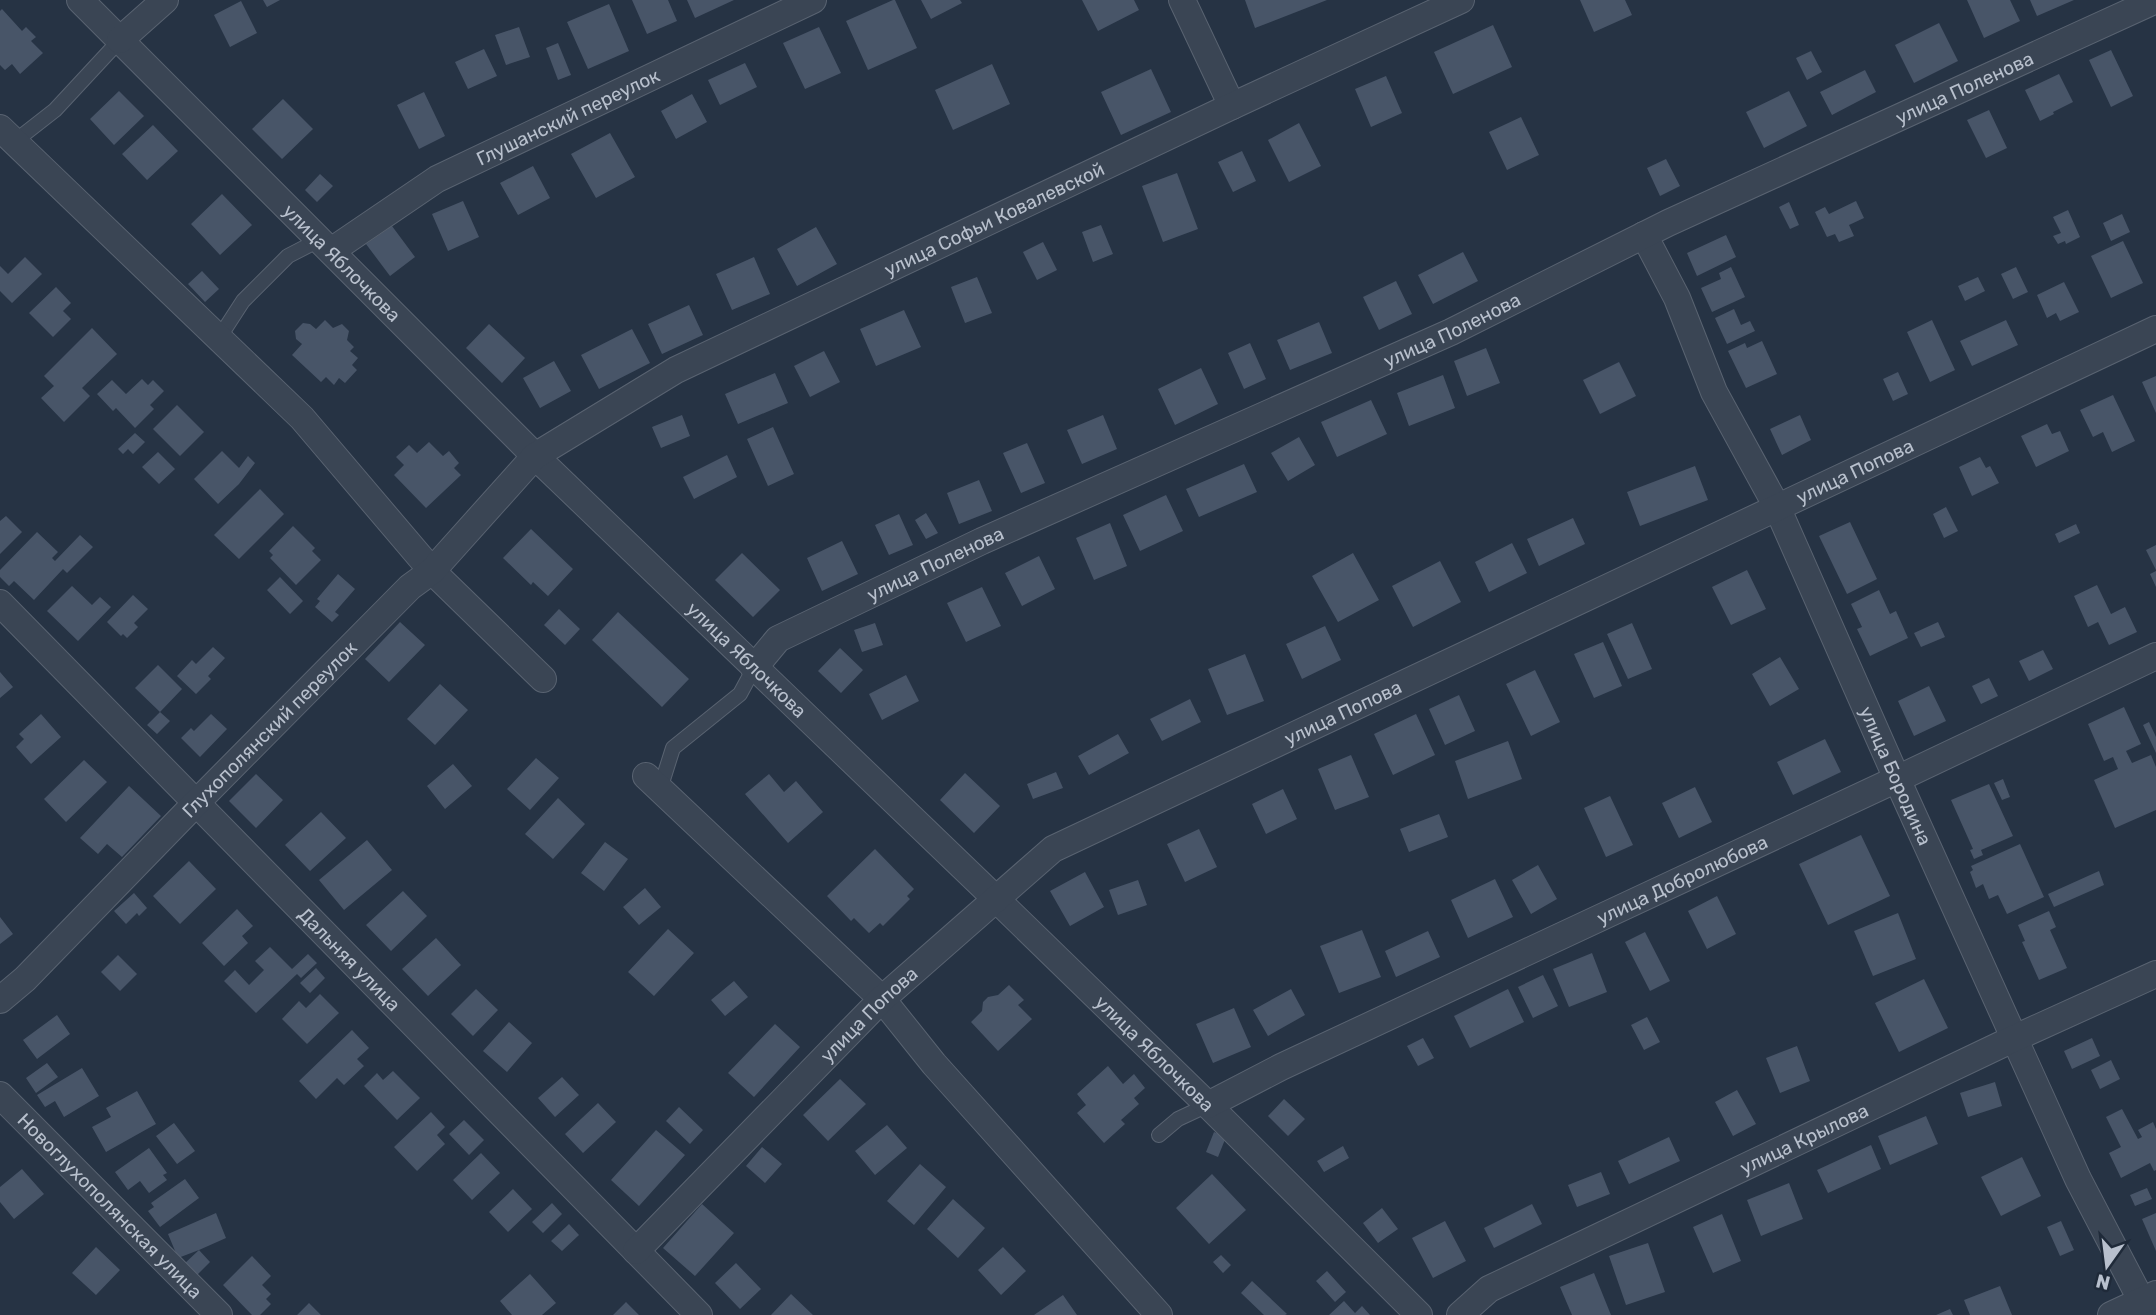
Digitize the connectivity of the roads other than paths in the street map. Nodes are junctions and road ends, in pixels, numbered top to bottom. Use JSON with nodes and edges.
{"nodes":[{"id":1,"x":80,"y":0,"type":"edge"},
{"id":2,"x":165,"y":0,"type":"edge"},
{"id":3,"x":813,"y":0,"type":"edge"},
{"id":4,"x":1182,"y":0,"type":"edge"},
{"id":5,"x":1461,"y":0,"type":"edge"},
{"id":6,"x":2156,"y":0,"type":"edge"},
{"id":7,"x":120,"y":40,"type":"junction"},
{"id":8,"x":1232,"y":106,"type":"junction"},
{"id":9,"x":7,"y":135,"type":"edge"},
{"id":10,"x":1644,"y":235,"type":"junction"},
{"id":11,"x":325,"y":246,"type":"junction"},
{"id":12,"x":2156,"y":328,"type":"edge"},
{"id":13,"x":219,"y":338,"type":"junction"},
{"id":14,"x":535,"y":456,"type":"junction"},
{"id":15,"x":1777,"y":507,"type":"junction"},
{"id":16,"x":432,"y":571,"type":"junction"},
{"id":17,"x":0,"y":603,"type":"edge"},
{"id":18,"x":2156,"y":656,"type":"edge"},
{"id":19,"x":754,"y":668,"type":"junction"},
{"id":20,"x":543,"y":679,"type":"dead end"},
{"id":21,"x":1897,"y":779,"type":"junction"},
{"id":22,"x":653,"y":783,"type":"joint"},
{"id":23,"x":196,"y":803,"type":"junction"},
{"id":24,"x":995,"y":898,"type":"junction"},
{"id":25,"x":2156,"y":974,"type":"edge"},
{"id":26,"x":882,"y":999,"type":"junction"},
{"id":27,"x":0,"y":1000,"type":"edge"},
{"id":28,"x":2015,"y":1038,"type":"junction"},
{"id":29,"x":0,"y":1095,"type":"edge"},
{"id":30,"x":1208,"y":1105,"type":"junction"},
{"id":31,"x":1159,"y":1135,"type":"dead end"},
{"id":32,"x":636,"y":1251,"type":"junction"},
{"id":33,"x":2149,"y":1303,"type":"edge"},
{"id":34,"x":219,"y":1315,"type":"edge"},
{"id":35,"x":699,"y":1315,"type":"edge"},
{"id":36,"x":1159,"y":1315,"type":"edge"},
{"id":37,"x":1419,"y":1315,"type":"edge"},
{"id":38,"x":1460,"y":1315,"type":"edge"},
{"id":39,"x":2111,"y":1315,"type":"edge"}],
"edges":[{"from":1,"to":7,"type":"street","name":"улица Яблочкова"},
{"from":2,"to":7,"type":"street"},
{"from":3,"to":11,"type":"street","name":"Глушанский переулок"},
{"from":4,"to":8,"type":"street"},
{"from":5,"to":8,"type":"street","name":"улица Софьи Ковалевской"},
{"from":6,"to":10,"type":"street","name":"улица Поленова"},
{"from":7,"to":9,"type":"lane"},
{"from":7,"to":11,"type":"street","name":"улица Яблочкова"},
{"from":8,"to":14,"type":"street","name":"улица Софьи Ковалевской"},
{"from":9,"to":13,"type":"street"},
{"from":10,"to":15,"type":"street","name":"улица Бородина"},
{"from":10,"to":19,"type":"street","name":"улица Поленова"},
{"from":11,"to":13,"type":"lane"},
{"from":11,"to":14,"type":"street","name":"улица Яблочкова"},
{"from":12,"to":15,"type":"street","name":"улица Попова"},
{"from":13,"to":16,"type":"street"},
{"from":14,"to":16,"type":"street","name":"Глухополянский переулок"},
{"from":14,"to":19,"type":"street","name":"улица Яблочкова"},
{"from":15,"to":21,"type":"street","name":"улица Бородина"},
{"from":15,"to":24,"type":"street","name":"улица Попова"},
{"from":16,"to":20,"type":"street"},
{"from":16,"to":23,"type":"street","name":"Глухополянский переулок"},
{"from":17,"to":23,"type":"street","name":"Дальняя улица"},
{"from":18,"to":21,"type":"street","name":"улица Добролюбова"},
{"from":19,"to":22,"type":"lane"},
{"from":19,"to":24,"type":"street","name":"улица Яблочкова"},
{"from":21,"to":28,"type":"street","name":"улица Бородина"},
{"from":21,"to":30,"type":"street","name":"улица Добролюбова"},
{"from":22,"to":26,"type":"street"},
{"from":23,"to":27,"type":"street","name":"Глухополянский переулок"},
{"from":23,"to":32,"type":"street","name":"Дальняя улица"},
{"from":24,"to":26,"type":"street","name":"улица Попова"},
{"from":24,"to":30,"type":"street","name":"улица Яблочкова"},
{"from":25,"to":28,"type":"street","name":"улица Крылова"},
{"from":26,"to":32,"type":"street","name":"улица Попова"},
{"from":26,"to":36,"type":"street"},
{"from":28,"to":33,"type":"street","name":"улица Бородина"},
{"from":28,"to":38,"type":"street","name":"улица Крылова"},
{"from":29,"to":34,"type":"street","name":"Новоглухополянская улица"},
{"from":30,"to":31,"type":"lane"},
{"from":30,"to":37,"type":"street","name":"улица Яблочкова"},
{"from":32,"to":35,"type":"street","name":"Дальняя улица"},
{"from":33,"to":39,"type":"street"}]}
